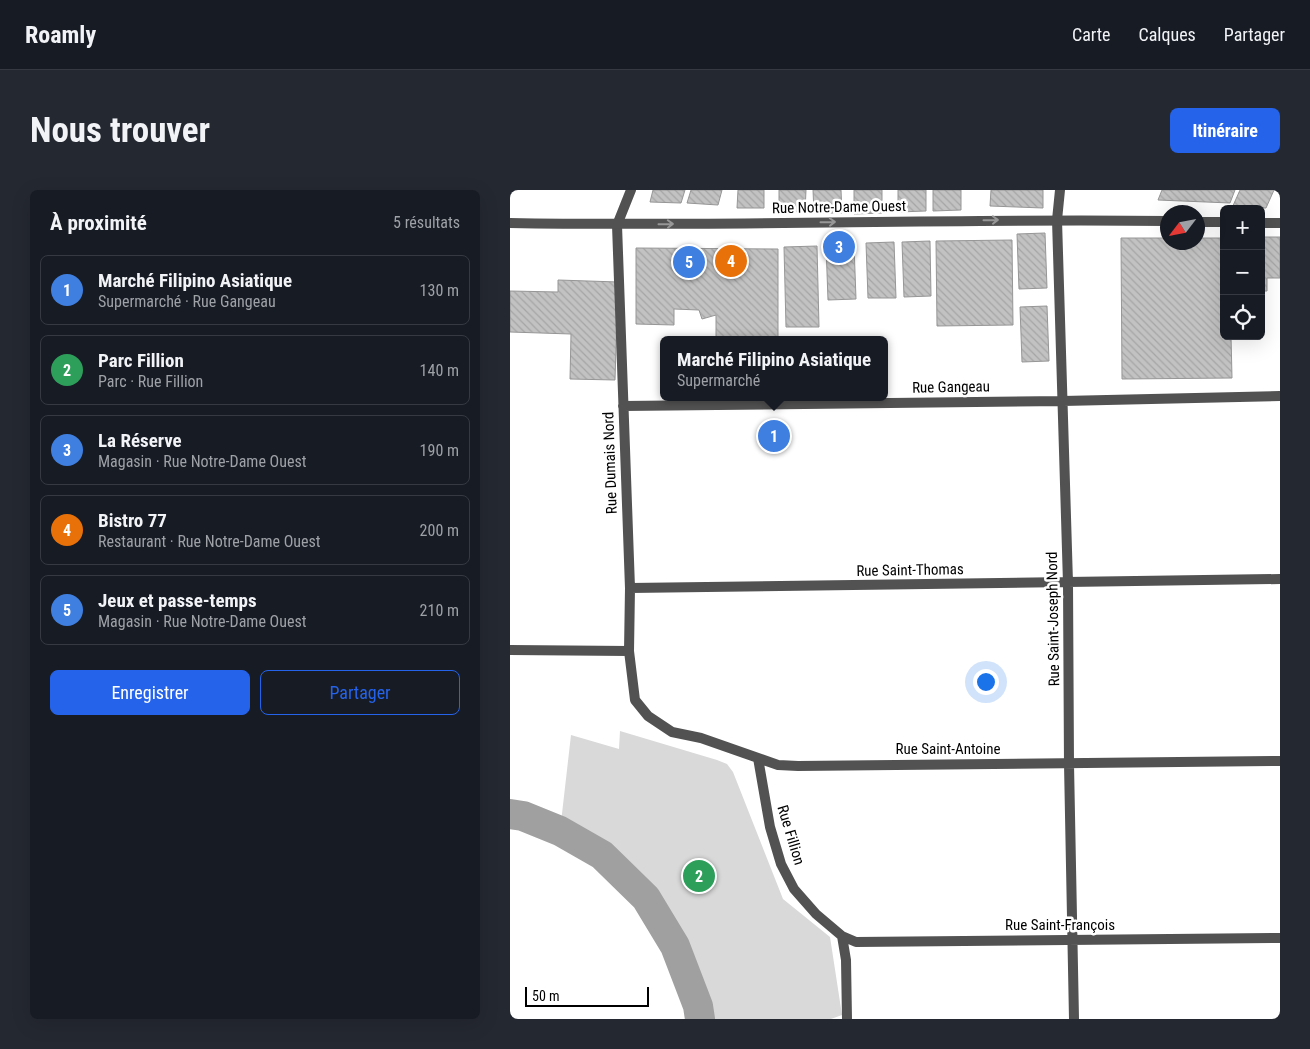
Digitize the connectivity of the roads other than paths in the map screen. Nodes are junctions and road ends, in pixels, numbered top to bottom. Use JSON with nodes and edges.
{"nodes":[{"id":1,"x":631,"y":190,"type":"edge"},
{"id":2,"x":1060,"y":190,"type":"edge"},
{"id":3,"x":1058,"y":220,"type":"junction"},
{"id":4,"x":1160,"y":221,"type":"edge"},
{"id":5,"x":1205,"y":222,"type":"edge"},
{"id":6,"x":1220,"y":222,"type":"edge"},
{"id":7,"x":1265,"y":223,"type":"edge"},
{"id":8,"x":1280,"y":223,"type":"edge"},
{"id":9,"x":510,"y":224,"type":"edge"},
{"id":10,"x":617,"y":225,"type":"junction"},
{"id":11,"x":1280,"y":396,"type":"edge"},
{"id":12,"x":1064,"y":401,"type":"junction"},
{"id":13,"x":623,"y":406,"type":"junction"},
{"id":14,"x":1280,"y":579,"type":"edge"},
{"id":15,"x":1068,"y":583,"type":"junction"},
{"id":16,"x":630,"y":588,"type":"junction"},
{"id":17,"x":510,"y":650,"type":"edge"},
{"id":18,"x":629,"y":652,"type":"junction"},
{"id":19,"x":635,"y":700,"type":"joint"},
{"id":20,"x":758,"y":758,"type":"junction"},
{"id":21,"x":1280,"y":761,"type":"edge"},
{"id":22,"x":1069,"y":764,"type":"junction"},
{"id":23,"x":842,"y":936,"type":"junction"},
{"id":24,"x":1280,"y":938,"type":"edge"},
{"id":25,"x":1072,"y":940,"type":"junction"},
{"id":26,"x":847,"y":1019,"type":"edge"},
{"id":27,"x":1074,"y":1019,"type":"edge"}],
"edges":[{"from":1,"to":10,"type":"street"},
{"from":2,"to":3,"type":"street","name":"Rue Saint-Joseph Nord"},
{"from":3,"to":4,"type":"street","name":"Rue Notre-Dame Ouest"},
{"from":10,"to":3,"type":"street","name":"Rue Notre-Dame Ouest","one_way":true},
{"from":3,"to":12,"type":"street","name":"Rue Saint-Joseph Nord"},
{"from":5,"to":6,"type":"street"},
{"from":7,"to":8,"type":"street"},
{"from":9,"to":10,"type":"street","name":"Rue Notre-Dame Ouest"},
{"from":10,"to":13,"type":"street","name":"Rue Dumais Nord"},
{"from":11,"to":12,"type":"street","name":"Rue Gangeau"},
{"from":12,"to":13,"type":"street","name":"Rue Gangeau"},
{"from":12,"to":15,"type":"street","name":"Rue Saint-Joseph Nord"},
{"from":13,"to":16,"type":"street","name":"Rue Dumais Nord"},
{"from":14,"to":15,"type":"street","name":"Rue Saint-Thomas"},
{"from":15,"to":16,"type":"street","name":"Rue Saint-Thomas"},
{"from":15,"to":22,"type":"street","name":"Rue Saint-Joseph Nord"},
{"from":16,"to":18,"type":"street","name":"Rue Dumais Nord"},
{"from":17,"to":18,"type":"street"},
{"from":18,"to":19,"type":"street","name":"Rue Dumais Nord"},
{"from":19,"to":20,"type":"street","name":"Rue Saint-Antoine"},
{"from":20,"to":22,"type":"street","name":"Rue Saint-Antoine"},
{"from":20,"to":23,"type":"street","name":"Rue Fillion"},
{"from":21,"to":22,"type":"street","name":"Rue Saint-Antoine"},
{"from":22,"to":25,"type":"street","name":"Rue Saint-Joseph Nord"},
{"from":23,"to":25,"type":"street","name":"Rue Saint-François"},
{"from":23,"to":26,"type":"street"},
{"from":24,"to":25,"type":"street","name":"Rue Saint-François"},
{"from":25,"to":27,"type":"street","name":"Rue Saint-Joseph Nord"}]}
